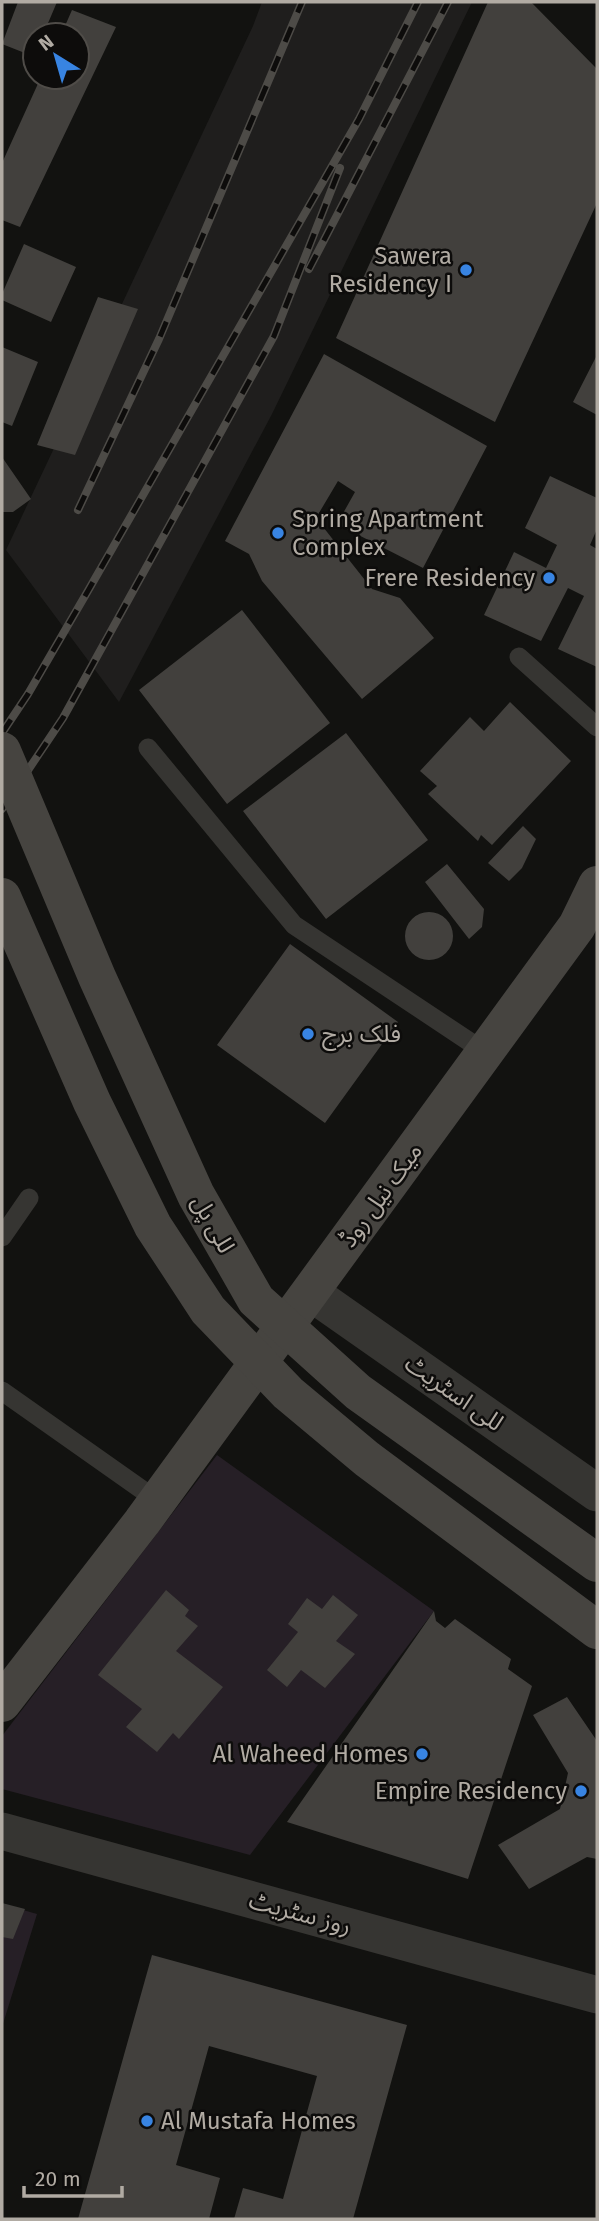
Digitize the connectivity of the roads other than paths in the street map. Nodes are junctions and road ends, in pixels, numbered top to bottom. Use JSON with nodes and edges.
{"nodes":[{"id":1,"x":519,"y":657,"type":"dead end"},
{"id":2,"x":597,"y":727,"type":"edge"},
{"id":3,"x":148,"y":748,"type":"dead end"},
{"id":4,"x":2,"y":751,"type":"edge"},
{"id":5,"x":597,"y":885,"type":"edge"},
{"id":6,"x":2,"y":897,"type":"edge"},
{"id":7,"x":485,"y":1052,"type":"junction"},
{"id":8,"x":29,"y":1198,"type":"dead end"},
{"id":9,"x":2,"y":1237,"type":"edge"},
{"id":10,"x":310,"y":1292,"type":"junction"},
{"id":11,"x":2,"y":1391,"type":"edge"},
{"id":12,"x":597,"y":1493,"type":"edge"},
{"id":13,"x":158,"y":1501,"type":"junction"},
{"id":14,"x":597,"y":1563,"type":"edge"},
{"id":15,"x":597,"y":1630,"type":"edge"},
{"id":16,"x":2,"y":1703,"type":"edge"},
{"id":17,"x":2,"y":1831,"type":"edge"},
{"id":18,"x":597,"y":1995,"type":"edge"}],
"edges":[{"from":1,"to":2,"type":"lane"},
{"from":3,"to":7,"type":"lane"},
{"from":4,"to":14,"type":"main road","name":"للی پل","bridge":true},
{"from":5,"to":7,"type":"main road","name":"میک نیل روڈ"},
{"from":6,"to":15,"type":"main road","name":"للی پل","bridge":true},
{"from":7,"to":10,"type":"main road","name":"میک نیل روڈ"},
{"from":8,"to":9,"type":"lane"},
{"from":10,"to":12,"type":"street","name":"للی اسٹریٹ"},
{"from":10,"to":13,"type":"main road","name":"میک نیل روڈ"},
{"from":11,"to":13,"type":"lane"},
{"from":13,"to":16,"type":"main road","name":"میک نیل روڈ"},
{"from":17,"to":18,"type":"street","name":"روز سٹریٹ"}]}
